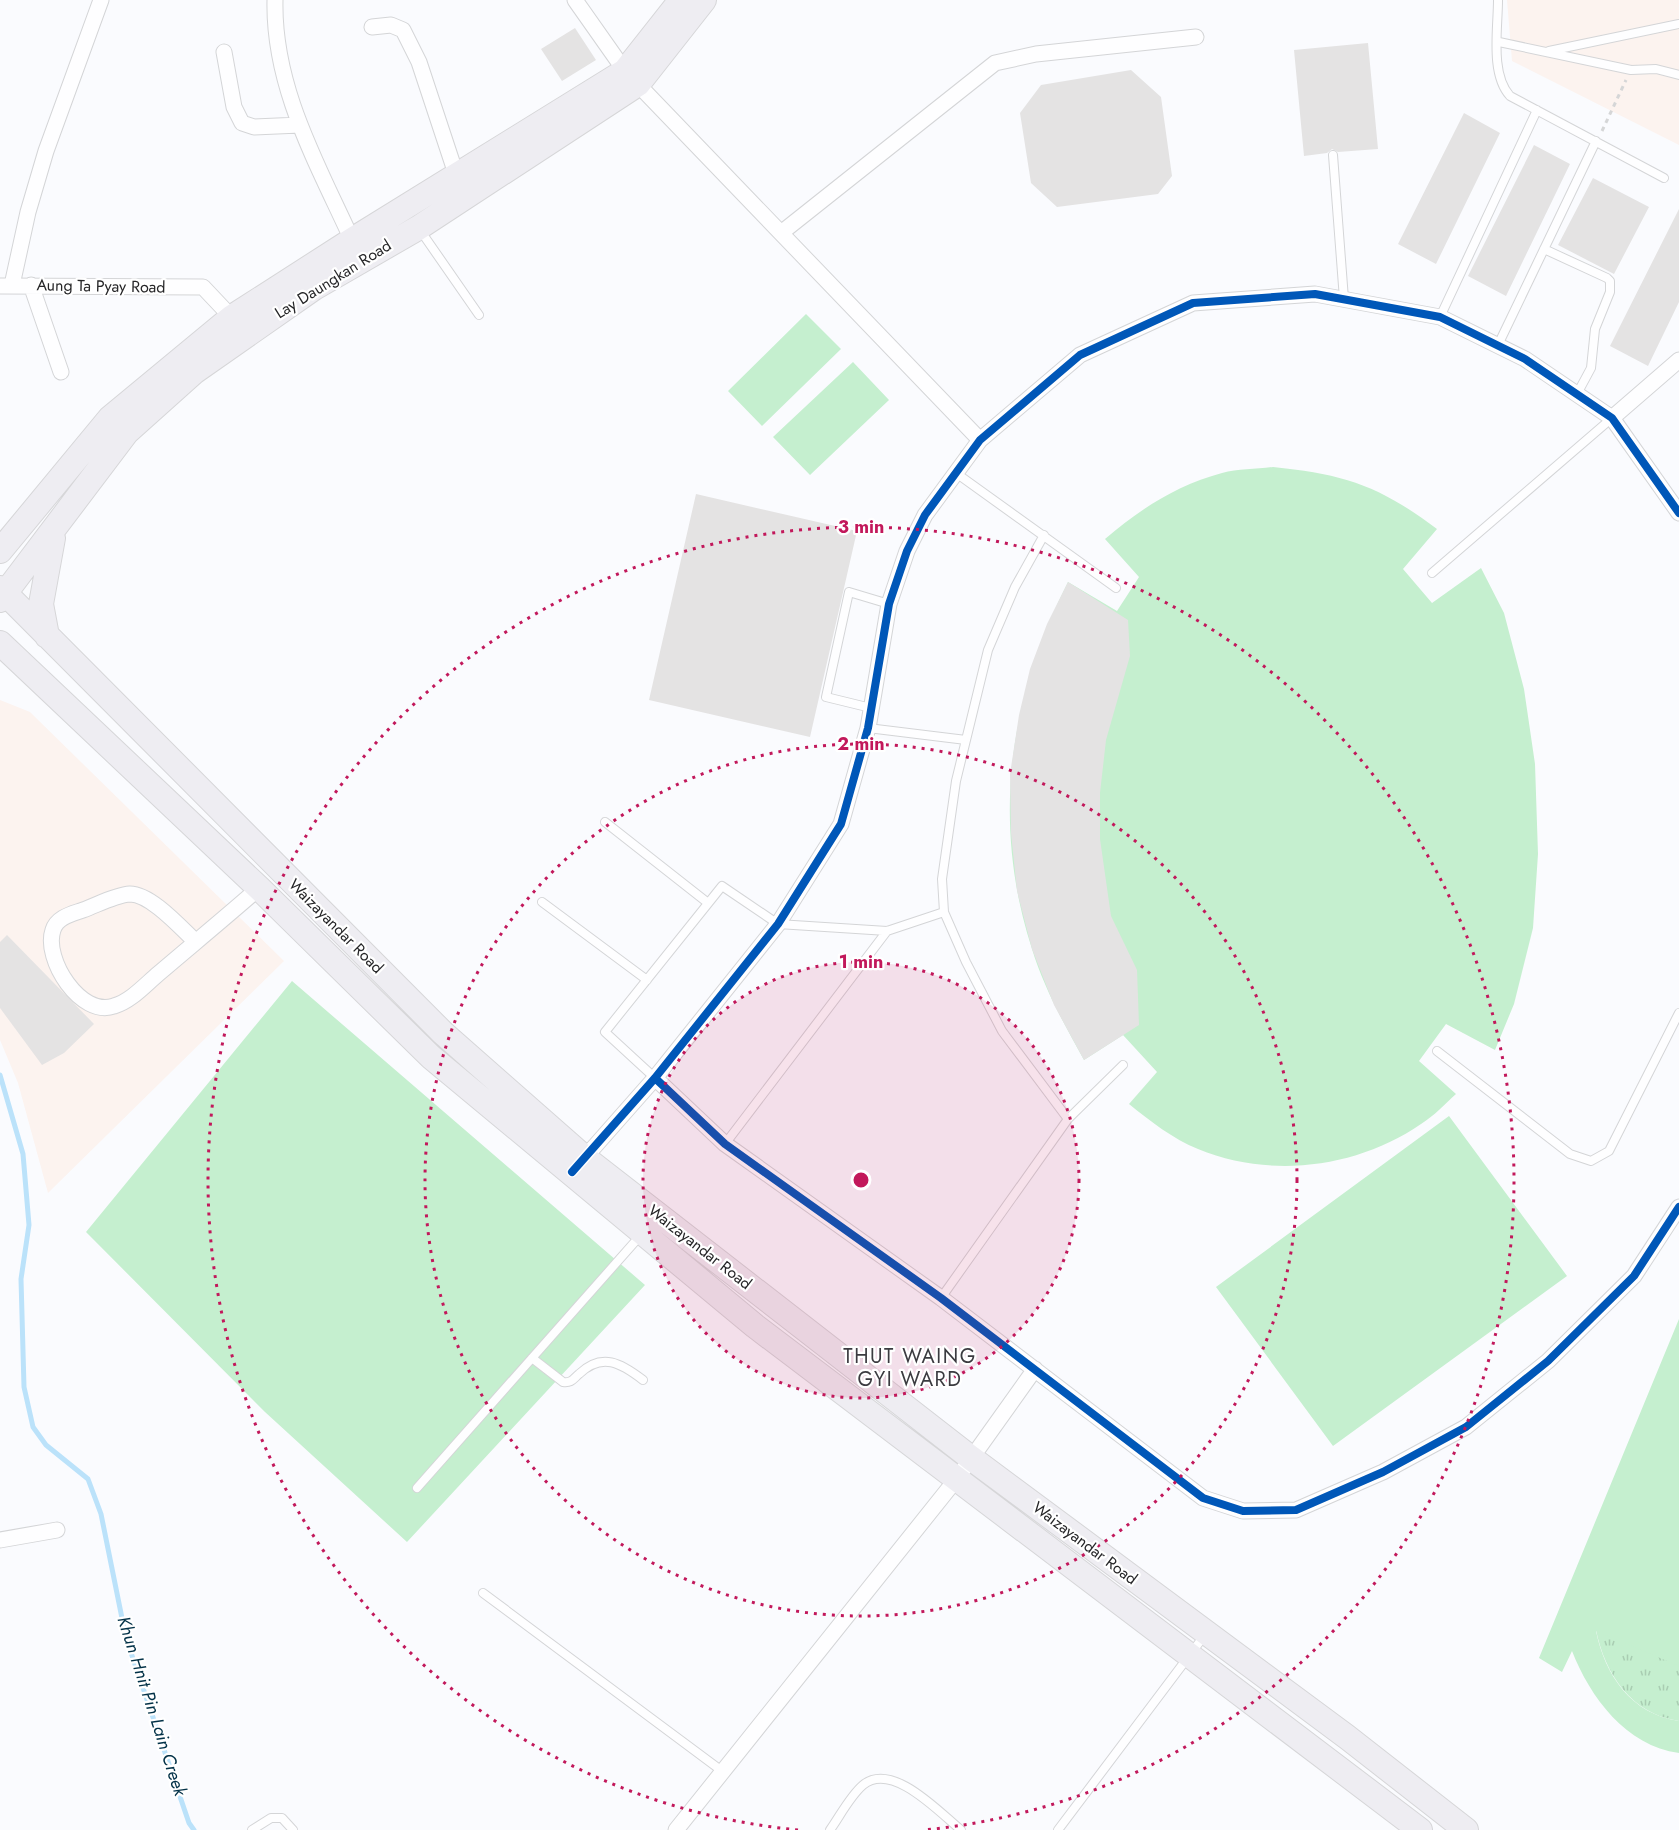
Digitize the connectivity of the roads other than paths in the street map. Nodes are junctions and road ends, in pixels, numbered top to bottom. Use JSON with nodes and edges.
{"nodes":[{"id":1,"x":101,"y":0,"type":"edge"},
{"id":2,"x":275,"y":0,"type":"edge"},
{"id":3,"x":575,"y":0,"type":"edge"},
{"id":4,"x":681,"y":0,"type":"edge"},
{"id":5,"x":704,"y":0,"type":"edge"},
{"id":6,"x":1498,"y":0,"type":"edge"},
{"id":7,"x":1679,"y":24,"type":"edge"},
{"id":8,"x":372,"y":27,"type":"dead end"},
{"id":9,"x":1196,"y":37,"type":"dead end"},
{"id":10,"x":1499,"y":42,"type":"junction"},
{"id":11,"x":224,"y":52,"type":"dead end"},
{"id":12,"x":1545,"y":52,"type":"junction"},
{"id":13,"x":1679,"y":75,"type":"edge"},
{"id":14,"x":632,"y":78,"type":"junction"},
{"id":15,"x":1537,"y":110,"type":"junction"},
{"id":16,"x":562,"y":122,"type":"junction"},
{"id":17,"x":300,"y":126,"type":"junction"},
{"id":18,"x":1596,"y":141,"type":"junction"},
{"id":19,"x":1333,"y":155,"type":"dead end"},
{"id":20,"x":457,"y":177,"type":"junction"},
{"id":21,"x":1664,"y":178,"type":"dead end"},
{"id":22,"x":411,"y":218,"type":"junction"},
{"id":23,"x":781,"y":233,"type":"junction"},
{"id":24,"x":352,"y":240,"type":"junction"},
{"id":25,"x":1544,"y":249,"type":"junction"},
{"id":26,"x":31,"y":285,"type":"junction"},
{"id":27,"x":6,"y":286,"type":"edge"},
{"id":28,"x":1344,"y":299,"type":"junction"},
{"id":29,"x":479,"y":315,"type":"dead end"},
{"id":30,"x":1440,"y":317,"type":"junction"},
{"id":31,"x":240,"y":325,"type":"junction"},
{"id":32,"x":1498,"y":345,"type":"junction"},
{"id":33,"x":1679,"y":360,"type":"edge"},
{"id":34,"x":61,"y":372,"type":"dead end"},
{"id":35,"x":1577,"y":394,"type":"junction"},
{"id":36,"x":1612,"y":418,"type":"junction"},
{"id":37,"x":980,"y":440,"type":"junction"},
{"id":38,"x":956,"y":474,"type":"junction"},
{"id":39,"x":1679,"y":513,"type":"edge"},
{"id":40,"x":31,"y":514,"type":"junction"},
{"id":41,"x":0,"y":526,"type":"edge"},
{"id":42,"x":55,"y":528,"type":"junction"},
{"id":43,"x":1044,"y":535,"type":"junction"},
{"id":44,"x":0,"y":551,"type":"edge"},
{"id":45,"x":1432,"y":573,"type":"dead end"},
{"id":46,"x":1116,"y":588,"type":"dead end"},
{"id":47,"x":2,"y":594,"type":"edge"},
{"id":48,"x":889,"y":604,"type":"junction"},
{"id":49,"x":46,"y":636,"type":"junction"},
{"id":50,"x":0,"y":643,"type":"edge"},
{"id":51,"x":0,"y":667,"type":"edge"},
{"id":52,"x":27,"y":669,"type":"junction"},
{"id":53,"x":872,"y":708,"type":"junction"},
{"id":54,"x":868,"y":728,"type":"junction"},
{"id":55,"x":966,"y":740,"type":"junction"},
{"id":56,"x":605,"y":822,"type":"dead end"},
{"id":57,"x":260,"y":888,"type":"junction"},
{"id":58,"x":542,"y":902,"type":"dead end"},
{"id":59,"x":708,"y":903,"type":"junction"},
{"id":60,"x":944,"y":912,"type":"junction"},
{"id":61,"x":778,"y":924,"type":"junction"},
{"id":62,"x":887,"y":931,"type":"junction"},
{"id":63,"x":196,"y":942,"type":"junction"},
{"id":64,"x":647,"y":980,"type":"junction"},
{"id":65,"x":1679,"y":1013,"type":"edge"},
{"id":66,"x":1437,"y":1051,"type":"dead end"},
{"id":67,"x":1122,"y":1065,"type":"dead end"},
{"id":68,"x":655,"y":1078,"type":"junction"},
{"id":69,"x":1068,"y":1119,"type":"junction"},
{"id":70,"x":725,"y":1144,"type":"junction"},
{"id":71,"x":579,"y":1165,"type":"junction"},
{"id":72,"x":1679,"y":1207,"type":"edge"},
{"id":73,"x":643,"y":1232,"type":"junction"},
{"id":74,"x":941,"y":1298,"type":"junction"},
{"id":75,"x":532,"y":1358,"type":"junction"},
{"id":76,"x":1035,"y":1369,"type":"junction"},
{"id":77,"x":643,"y":1380,"type":"dead end"},
{"id":78,"x":964,"y":1467,"type":"junction"},
{"id":79,"x":417,"y":1488,"type":"dead end"},
{"id":80,"x":57,"y":1530,"type":"dead end"},
{"id":81,"x":0,"y":1540,"type":"edge"},
{"id":82,"x":483,"y":1593,"type":"dead end"},
{"id":83,"x":1207,"y":1633,"type":"junction"},
{"id":84,"x":1188,"y":1656,"type":"junction"},
{"id":85,"x":1261,"y":1673,"type":"junction"},
{"id":86,"x":1242,"y":1696,"type":"junction"},
{"id":87,"x":722,"y":1772,"type":"junction"},
{"id":88,"x":252,"y":1830,"type":"edge"},
{"id":89,"x":293,"y":1830,"type":"edge"},
{"id":90,"x":676,"y":1830,"type":"edge"},
{"id":91,"x":830,"y":1830,"type":"edge"},
{"id":92,"x":961,"y":1830,"type":"edge"},
{"id":93,"x":1058,"y":1830,"type":"edge"},
{"id":94,"x":1420,"y":1830,"type":"edge"},
{"id":95,"x":1466,"y":1830,"type":"edge"}],
"edges":[{"from":1,"to":27,"type":"street"},
{"from":2,"to":17,"type":"street"},
{"from":3,"to":14,"type":"street"},
{"from":4,"to":14,"type":"main road","name":"Lay Daungkan Road"},
{"from":5,"to":14,"type":"main road","name":"Lay Daungkan Road"},
{"from":6,"to":10,"type":"lane"},
{"from":7,"to":12,"type":"lane"},
{"from":8,"to":20,"type":"street"},
{"from":9,"to":23,"type":"street"},
{"from":10,"to":12,"type":"lane"},
{"from":10,"to":15,"type":"lane"},
{"from":11,"to":17,"type":"street"},
{"from":12,"to":13,"type":"lane"},
{"from":14,"to":16,"type":"main road","name":"Lay Daungkan Road"},
{"from":14,"to":23,"type":"street"},
{"from":15,"to":18,"type":"lane"},
{"from":15,"to":30,"type":"lane"},
{"from":16,"to":20,"type":"main road","name":"Lay Daungkan Road"},
{"from":16,"to":22,"type":"main road","name":"Lay Daungkan Road"},
{"from":17,"to":24,"type":"street"},
{"from":18,"to":21,"type":"lane"},
{"from":18,"to":25,"type":"lane"},
{"from":19,"to":28,"type":"lane"},
{"from":20,"to":22,"type":"main road","name":"Lay Daungkan Road"},
{"from":22,"to":24,"type":"main road","name":"Lay Daungkan Road"},
{"from":22,"to":29,"type":"lane"},
{"from":22,"to":31,"type":"main road","name":"Lay Daungkan Road"},
{"from":23,"to":37,"type":"street"},
{"from":24,"to":31,"type":"main road","name":"Lay Daungkan Road"},
{"from":25,"to":32,"type":"lane"},
{"from":25,"to":35,"type":"lane"},
{"from":26,"to":27,"type":"street","name":"Aung Ta Pyay Road"},
{"from":26,"to":31,"type":"street","name":"Aung Ta Pyay Road"},
{"from":26,"to":34,"type":"street"},
{"from":28,"to":30,"type":"street"},
{"from":28,"to":37,"type":"street"},
{"from":30,"to":32,"type":"street"},
{"from":31,"to":40,"type":"main road","name":"Lay Daungkan Road"},
{"from":31,"to":42,"type":"main road","name":"Lay Daungkan Road"},
{"from":32,"to":35,"type":"street"},
{"from":33,"to":36,"type":"street"},
{"from":35,"to":36,"type":"street"},
{"from":36,"to":39,"type":"street"},
{"from":36,"to":45,"type":"lane"},
{"from":37,"to":38,"type":"street"},
{"from":38,"to":43,"type":"lane"},
{"from":38,"to":48,"type":"street"},
{"from":40,"to":41,"type":"main road"},
{"from":40,"to":44,"type":"main road","name":"Lay Daungkan Road"},
{"from":42,"to":47,"type":"main road","name":"Lay Daungkan Road"},
{"from":42,"to":49,"type":"main road"},
{"from":43,"to":46,"type":"lane"},
{"from":43,"to":55,"type":"lane"},
{"from":47,"to":49,"type":"main road","name":"Waizayandar Road"},
{"from":48,"to":53,"type":"street"},
{"from":48,"to":53,"type":"lane"},
{"from":49,"to":71,"type":"main road","name":"Waizayandar Road"},
{"from":50,"to":52,"type":"main road","name":"Waizayandar Road"},
{"from":51,"to":52,"type":"main road"},
{"from":52,"to":57,"type":"main road","name":"Waizayandar Road"},
{"from":53,"to":54,"type":"street"},
{"from":54,"to":55,"type":"lane"},
{"from":54,"to":61,"type":"street"},
{"from":55,"to":60,"type":"lane"},
{"from":56,"to":59,"type":"lane"},
{"from":57,"to":63,"type":"street"},
{"from":57,"to":71,"type":"main road","name":"Waizayandar Road"},
{"from":58,"to":64,"type":"lane"},
{"from":59,"to":61,"type":"lane"},
{"from":59,"to":64,"type":"lane"},
{"from":60,"to":62,"type":"lane"},
{"from":60,"to":69,"type":"lane"},
{"from":61,"to":62,"type":"lane"},
{"from":61,"to":68,"type":"street"},
{"from":62,"to":70,"type":"lane"},
{"from":63,"to":63,"type":"street"},
{"from":64,"to":68,"type":"lane"},
{"from":65,"to":66,"type":"lane"},
{"from":67,"to":69,"type":"lane"},
{"from":68,"to":70,"type":"street"},
{"from":68,"to":71,"type":"street"},
{"from":69,"to":74,"type":"lane"},
{"from":70,"to":74,"type":"street"},
{"from":71,"to":73,"type":"main road","name":"Waizayandar Road"},
{"from":71,"to":78,"type":"main road","name":"Waizayandar Road"},
{"from":72,"to":76,"type":"street"},
{"from":73,"to":75,"type":"lane"},
{"from":73,"to":78,"type":"main road","name":"Waizayandar Road"},
{"from":74,"to":76,"type":"street"},
{"from":75,"to":77,"type":"lane"},
{"from":75,"to":79,"type":"lane"},
{"from":76,"to":78,"type":"street"},
{"from":78,"to":83,"type":"main road","name":"Waizayandar Road"},
{"from":78,"to":84,"type":"main road","name":"Waizayandar Road"},
{"from":78,"to":87,"type":"street"},
{"from":80,"to":81,"type":"street"},
{"from":82,"to":87,"type":"lane"},
{"from":83,"to":84,"type":"lane"},
{"from":83,"to":85,"type":"main road","name":"Waizayandar Road"},
{"from":84,"to":86,"type":"main road","name":"Waizayandar Road"},
{"from":84,"to":93,"type":"lane"},
{"from":85,"to":86,"type":"main road"},
{"from":85,"to":95,"type":"main road","name":"Waizayandar Road"},
{"from":86,"to":94,"type":"main road","name":"Waizayandar Road"},
{"from":87,"to":90,"type":"street"},
{"from":88,"to":89,"type":"lane"},
{"from":91,"to":92,"type":"lane"}]}
